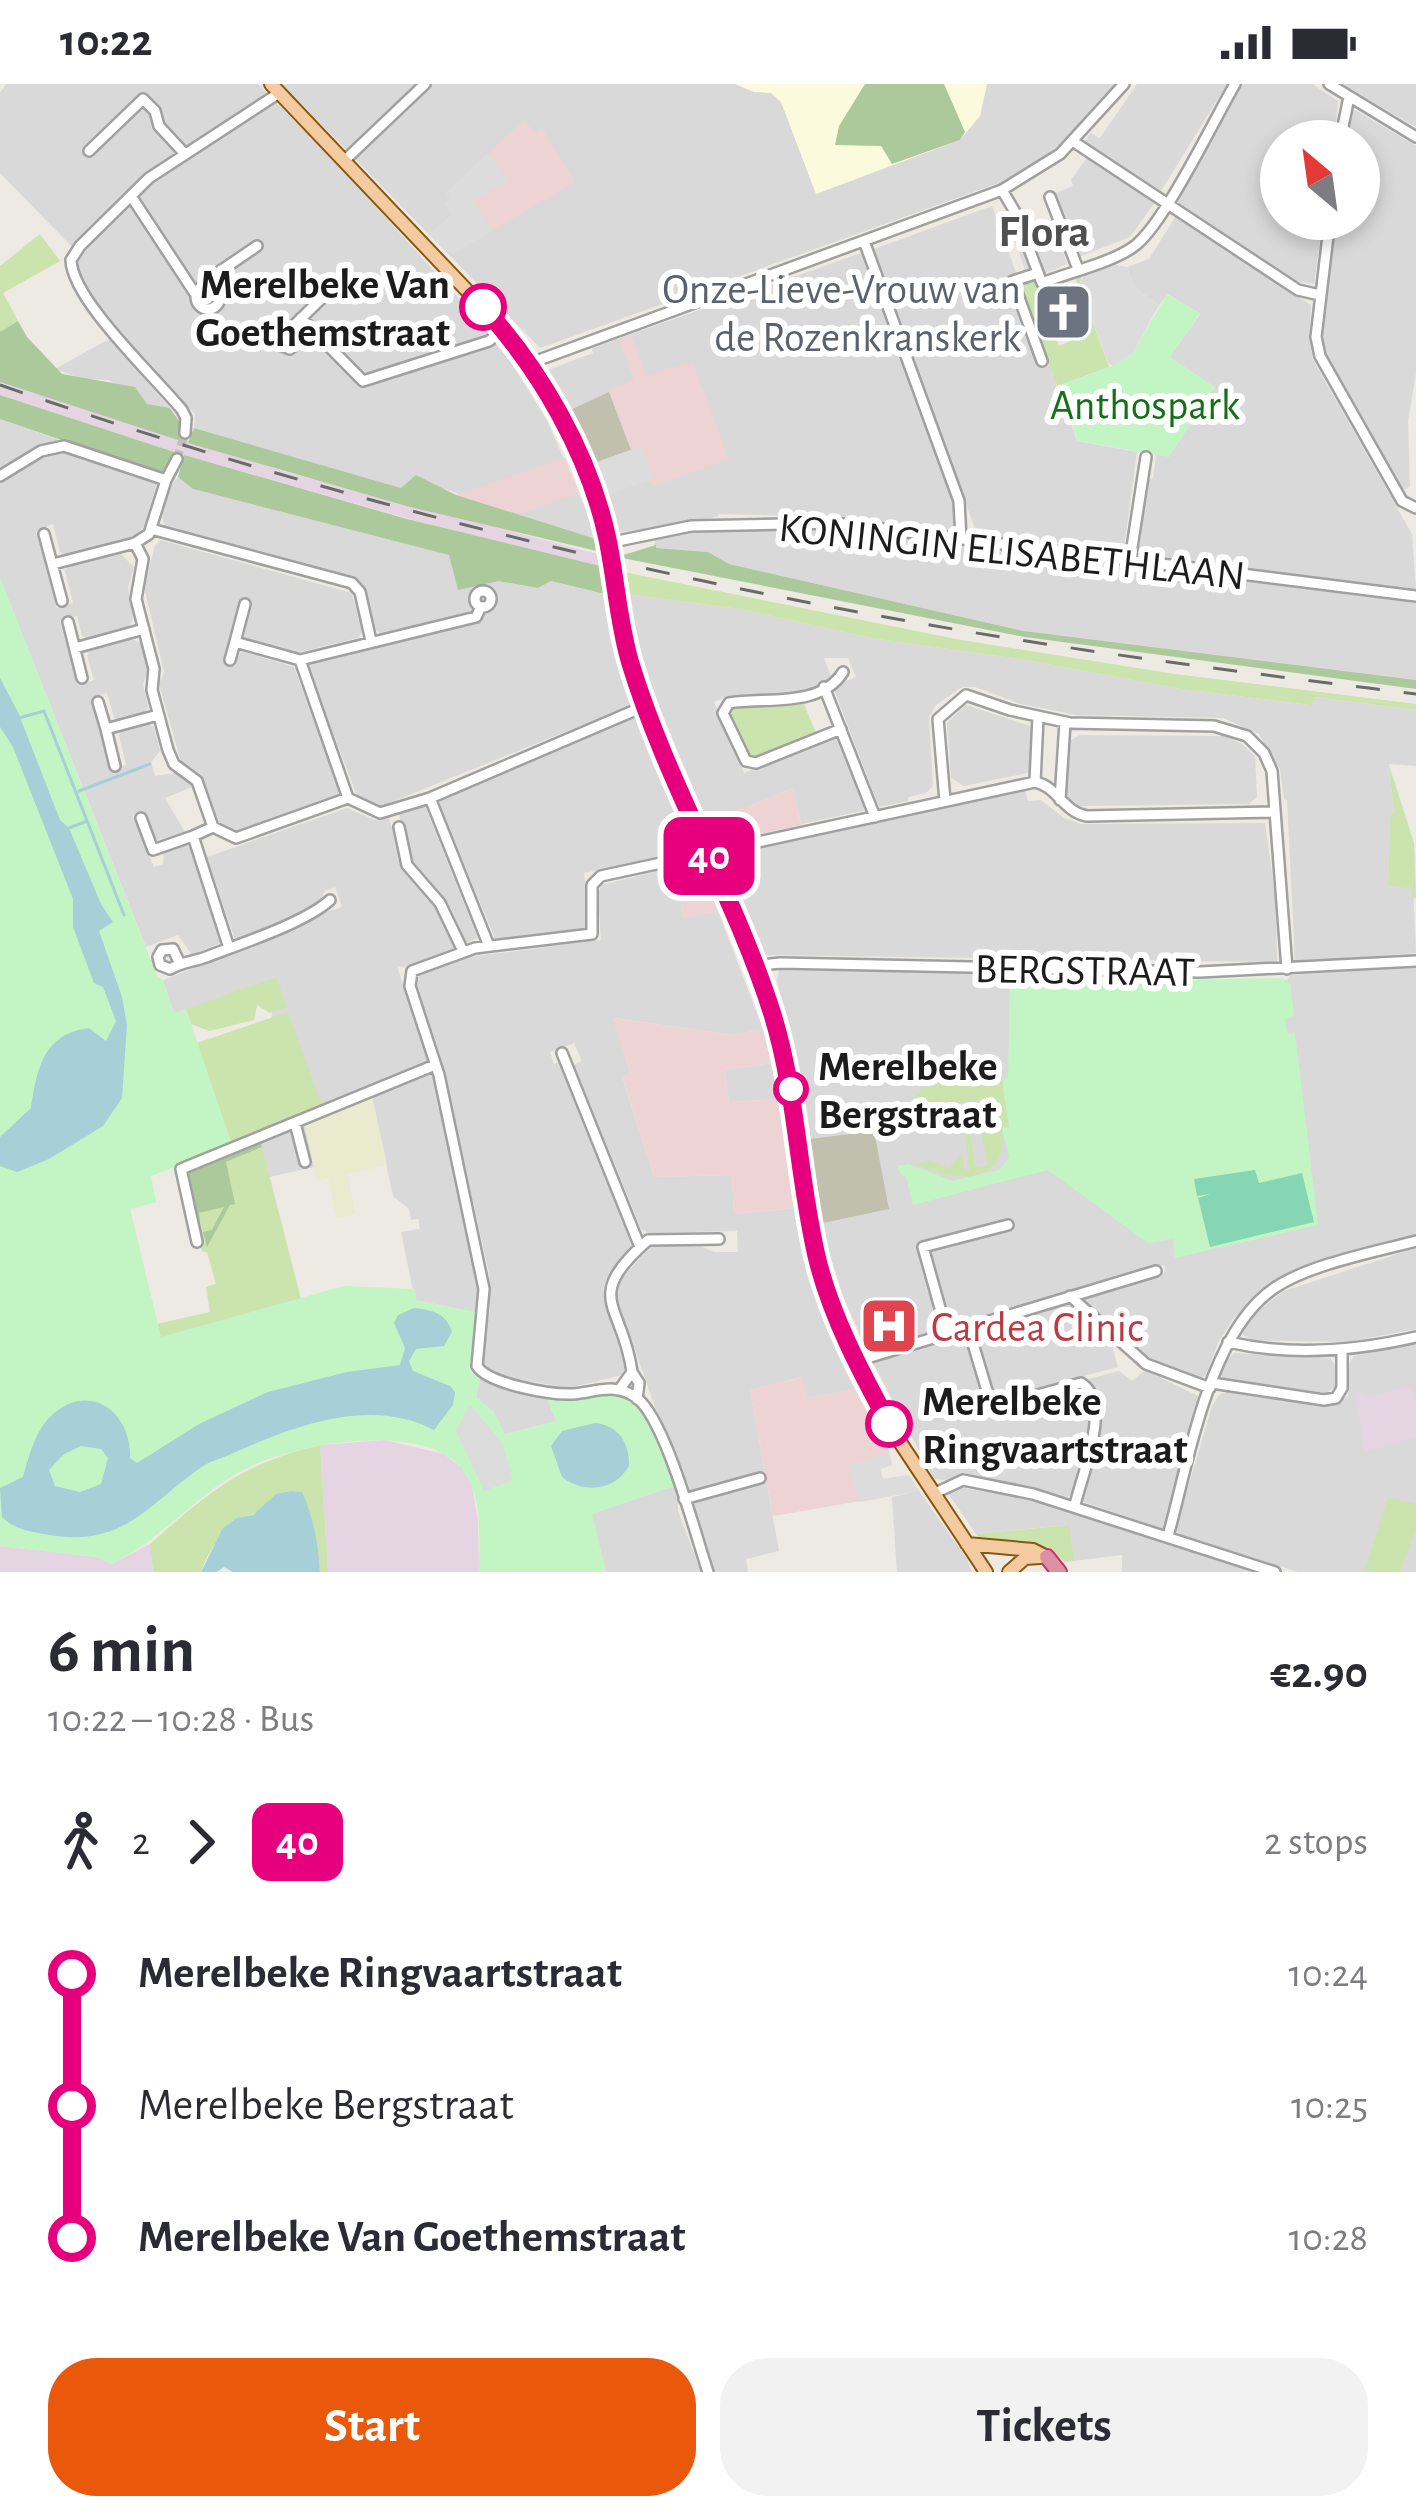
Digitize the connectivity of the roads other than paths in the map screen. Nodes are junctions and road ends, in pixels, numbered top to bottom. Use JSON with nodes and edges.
{"nodes":[{"id":1,"x":425,"y":84,"type":"edge"},
{"id":2,"x":1124,"y":84,"type":"edge"},
{"id":3,"x":1235,"y":84,"type":"edge"},
{"id":4,"x":1329,"y":84,"type":"edge"},
{"id":5,"x":275,"y":88,"type":"edge"},
{"id":6,"x":1349,"y":97,"type":"junction"},
{"id":7,"x":1344,"y":120,"type":"edge"},
{"id":8,"x":1416,"y":137,"type":"edge"},
{"id":9,"x":1074,"y":142,"type":"junction"},
{"id":10,"x":89,"y":151,"type":"dead end"},
{"id":11,"x":185,"y":154,"type":"junction"},
{"id":12,"x":344,"y":161,"type":"junction"},
{"id":13,"x":1002,"y":190,"type":"junction"},
{"id":14,"x":130,"y":196,"type":"junction"},
{"id":15,"x":1050,"y":197,"type":"dead end"},
{"id":16,"x":1167,"y":202,"type":"junction"},
{"id":17,"x":1327,"y":240,"type":"edge"},
{"id":18,"x":864,"y":241,"type":"junction"},
{"id":19,"x":257,"y":246,"type":"dead end"},
{"id":20,"x":1080,"y":268,"type":"junction"},
{"id":21,"x":1038,"y":273,"type":"junction"},
{"id":22,"x":1320,"y":295,"type":"junction"},
{"id":23,"x":322,"y":298,"type":"dead end"},
{"id":24,"x":302,"y":318,"type":"junction"},
{"id":25,"x":311,"y":329,"type":"junction"},
{"id":26,"x":503,"y":330,"type":"junction"},
{"id":27,"x":1042,"y":361,"type":"dead end"},
{"id":28,"x":528,"y":364,"type":"junction"},
{"id":29,"x":185,"y":433,"type":"dead end"},
{"id":30,"x":1146,"y":457,"type":"dead end"},
{"id":31,"x":177,"y":459,"type":"tunnel mouth"},
{"id":32,"x":0,"y":476,"type":"edge"},
{"id":33,"x":166,"y":480,"type":"junction"},
{"id":34,"x":1416,"y":508,"type":"edge"},
{"id":35,"x":150,"y":532,"type":"junction"},
{"id":36,"x":44,"y":534,"type":"dead end"},
{"id":37,"x":961,"y":539,"type":"junction"},
{"id":38,"x":135,"y":542,"type":"junction"},
{"id":39,"x":608,"y":543,"type":"junction"},
{"id":40,"x":143,"y":559,"type":"junction"},
{"id":41,"x":1130,"y":560,"type":"junction"},
{"id":42,"x":53,"y":564,"type":"junction"},
{"id":43,"x":1416,"y":596,"type":"edge"},
{"id":44,"x":62,"y":601,"type":"dead end"},
{"id":45,"x":245,"y":604,"type":"dead end"},
{"id":46,"x":481,"y":607,"type":"dead end"},
{"id":47,"x":68,"y":622,"type":"dead end"},
{"id":48,"x":144,"y":629,"type":"junction"},
{"id":49,"x":370,"y":641,"type":"junction"},
{"id":50,"x":236,"y":642,"type":"junction"},
{"id":51,"x":75,"y":648,"type":"junction"},
{"id":52,"x":230,"y":660,"type":"dead end"},
{"id":53,"x":300,"y":660,"type":"junction"},
{"id":54,"x":843,"y":672,"type":"dead end"},
{"id":55,"x":82,"y":679,"type":"dead end"},
{"id":56,"x":824,"y":687,"type":"junction"},
{"id":57,"x":98,"y":702,"type":"dead end"},
{"id":58,"x":645,"y":706,"type":"junction"},
{"id":59,"x":158,"y":715,"type":"junction"},
{"id":60,"x":1038,"y":717,"type":"junction"},
{"id":61,"x":1065,"y":722,"type":"junction"},
{"id":62,"x":106,"y":729,"type":"junction"},
{"id":63,"x":841,"y":729,"type":"junction"},
{"id":64,"x":115,"y":766,"type":"dead end"},
{"id":65,"x":1039,"y":782,"type":"junction"},
{"id":66,"x":348,"y":798,"type":"junction"},
{"id":67,"x":430,"y":798,"type":"junction"},
{"id":68,"x":1060,"y":800,"type":"junction"},
{"id":69,"x":945,"y":801,"type":"junction"},
{"id":70,"x":1275,"y":812,"type":"junction"},
{"id":71,"x":875,"y":817,"type":"junction"},
{"id":72,"x":141,"y":818,"type":"dead end"},
{"id":73,"x":399,"y":826,"type":"dead end"},
{"id":74,"x":213,"y":827,"type":"junction"},
{"id":75,"x":193,"y":836,"type":"junction"},
{"id":76,"x":707,"y":852,"type":"junction"},
{"id":77,"x":330,"y":900,"type":"dead end"},
{"id":78,"x":489,"y":946,"type":"junction"},
{"id":79,"x":229,"y":948,"type":"junction"},
{"id":80,"x":463,"y":951,"type":"junction"},
{"id":81,"x":1416,"y":961,"type":"edge"},
{"id":82,"x":179,"y":962,"type":"dead end"},
{"id":83,"x":754,"y":966,"type":"junction"},
{"id":84,"x":1287,"y":969,"type":"junction"},
{"id":85,"x":562,"y":1053,"type":"dead end"},
{"id":86,"x":436,"y":1065,"type":"junction"},
{"id":87,"x":295,"y":1123,"type":"junction"},
{"id":88,"x":305,"y":1162,"type":"dead end"},
{"id":89,"x":1008,"y":1225,"type":"dead end"},
{"id":90,"x":719,"y":1239,"type":"dead end"},
{"id":91,"x":1416,"y":1240,"type":"edge"},
{"id":92,"x":197,"y":1242,"type":"dead end"},
{"id":93,"x":640,"y":1247,"type":"junction"},
{"id":94,"x":1156,"y":1271,"type":"dead end"},
{"id":95,"x":1070,"y":1296,"type":"junction"},
{"id":96,"x":968,"y":1327,"type":"junction"},
{"id":97,"x":946,"y":1333,"type":"junction"},
{"id":98,"x":1416,"y":1336,"type":"edge"},
{"id":99,"x":1228,"y":1342,"type":"junction"},
{"id":100,"x":1342,"y":1349,"type":"junction"},
{"id":101,"x":857,"y":1361,"type":"junction"},
{"id":102,"x":632,"y":1372,"type":"junction"},
{"id":103,"x":1211,"y":1386,"type":"junction"},
{"id":104,"x":619,"y":1390,"type":"junction"},
{"id":105,"x":637,"y":1399,"type":"junction"},
{"id":106,"x":760,"y":1478,"type":"dead end"},
{"id":107,"x":933,"y":1494,"type":"junction"},
{"id":108,"x":684,"y":1499,"type":"junction"},
{"id":109,"x":1075,"y":1505,"type":"junction"},
{"id":110,"x":1168,"y":1536,"type":"junction"},
{"id":111,"x":968,"y":1544,"type":"junction"},
{"id":112,"x":1047,"y":1557,"type":"junction"},
{"id":113,"x":708,"y":1572,"type":"edge"},
{"id":114,"x":986,"y":1572,"type":"edge"},
{"id":115,"x":1010,"y":1572,"type":"edge"},
{"id":116,"x":1059,"y":1572,"type":"edge"},
{"id":117,"x":1275,"y":1572,"type":"edge"}],
"edges":[{"from":1,"to":12,"type":"street"},
{"from":2,"to":9,"type":"street"},
{"from":3,"to":16,"type":"street"},
{"from":4,"to":6,"type":"street"},
{"from":5,"to":11,"type":"street"},
{"from":5,"to":12,"type":"main road"},
{"from":6,"to":7,"type":"street"},
{"from":6,"to":8,"type":"street"},
{"from":9,"to":13,"type":"street"},
{"from":9,"to":16,"type":"street"},
{"from":10,"to":11,"type":"street"},
{"from":11,"to":14,"type":"street"},
{"from":12,"to":26,"type":"main road"},
{"from":13,"to":18,"type":"street"},
{"from":13,"to":21,"type":"street"},
{"from":14,"to":19,"type":"street"},
{"from":14,"to":29,"type":"street"},
{"from":15,"to":20,"type":"street"},
{"from":16,"to":20,"type":"street"},
{"from":16,"to":22,"type":"street"},
{"from":17,"to":22,"type":"street"},
{"from":18,"to":28,"type":"street"},
{"from":18,"to":37,"type":"street"},
{"from":20,"to":21,"type":"street"},
{"from":21,"to":27,"type":"street"},
{"from":22,"to":34,"type":"street"},
{"from":23,"to":24,"type":"street"},
{"from":24,"to":25,"type":"street"},
{"from":24,"to":25,"type":"street"},
{"from":25,"to":26,"type":"street"},
{"from":26,"to":28,"type":"main road"},
{"from":28,"to":39,"type":"main road"},
{"from":30,"to":41,"type":"street"},
{"from":31,"to":33,"type":"street"},
{"from":32,"to":33,"type":"street"},
{"from":33,"to":35,"type":"street"},
{"from":35,"to":38,"type":"street"},
{"from":35,"to":40,"type":"street"},
{"from":35,"to":49,"type":"street"},
{"from":36,"to":42,"type":"street"},
{"from":37,"to":39,"type":"street","name":"KONINGIN ELISABETHLAAN"},
{"from":37,"to":41,"type":"street","name":"KONINGIN ELISABETHLAAN"},
{"from":38,"to":40,"type":"street"},
{"from":38,"to":42,"type":"street"},
{"from":39,"to":58,"type":"main road"},
{"from":40,"to":48,"type":"street"},
{"from":41,"to":43,"type":"street","name":"KONINGIN ELISABETHLAAN"},
{"from":42,"to":44,"type":"street"},
{"from":45,"to":50,"type":"street"},
{"from":46,"to":49,"type":"street"},
{"from":47,"to":51,"type":"street"},
{"from":48,"to":51,"type":"street"},
{"from":48,"to":59,"type":"street"},
{"from":49,"to":53,"type":"street"},
{"from":50,"to":52,"type":"street"},
{"from":50,"to":53,"type":"street"},
{"from":51,"to":55,"type":"street"},
{"from":53,"to":66,"type":"street"},
{"from":54,"to":56,"type":"street"},
{"from":56,"to":63,"type":"street"},
{"from":56,"to":63,"type":"street"},
{"from":57,"to":62,"type":"street"},
{"from":58,"to":67,"type":"street"},
{"from":58,"to":76,"type":"main road"},
{"from":59,"to":62,"type":"street"},
{"from":59,"to":74,"type":"street"},
{"from":60,"to":61,"type":"street"},
{"from":60,"to":65,"type":"street"},
{"from":60,"to":69,"type":"street"},
{"from":61,"to":68,"type":"street"},
{"from":61,"to":70,"type":"street"},
{"from":62,"to":64,"type":"street"},
{"from":63,"to":71,"type":"street"},
{"from":65,"to":68,"type":"street"},
{"from":65,"to":69,"type":"street"},
{"from":66,"to":67,"type":"street"},
{"from":66,"to":74,"type":"street"},
{"from":67,"to":78,"type":"street"},
{"from":68,"to":70,"type":"street"},
{"from":69,"to":71,"type":"street"},
{"from":70,"to":84,"type":"street"},
{"from":71,"to":76,"type":"street"},
{"from":72,"to":75,"type":"street"},
{"from":73,"to":80,"type":"street"},
{"from":74,"to":75,"type":"street"},
{"from":75,"to":79,"type":"street"},
{"from":76,"to":78,"type":"street"},
{"from":76,"to":83,"type":"main road"},
{"from":77,"to":79,"type":"street"},
{"from":78,"to":80,"type":"street"},
{"from":79,"to":82,"type":"street"},
{"from":80,"to":86,"type":"street"},
{"from":81,"to":84,"type":"street","name":"BERGSTRAAT"},
{"from":83,"to":84,"type":"street","name":"BERGSTRAAT"},
{"from":83,"to":101,"type":"main road"},
{"from":85,"to":93,"type":"street"},
{"from":86,"to":87,"type":"street"},
{"from":86,"to":104,"type":"street"},
{"from":87,"to":88,"type":"street"},
{"from":87,"to":92,"type":"street"},
{"from":89,"to":97,"type":"street"},
{"from":90,"to":93,"type":"street"},
{"from":91,"to":99,"type":"street"},
{"from":93,"to":102,"type":"street"},
{"from":94,"to":95,"type":"street"},
{"from":95,"to":96,"type":"street"},
{"from":95,"to":103,"type":"street"},
{"from":96,"to":97,"type":"street"},
{"from":96,"to":109,"type":"street"},
{"from":97,"to":101,"type":"street"},
{"from":98,"to":100,"type":"street"},
{"from":99,"to":100,"type":"street"},
{"from":99,"to":103,"type":"street"},
{"from":100,"to":103,"type":"street"},
{"from":101,"to":107,"type":"main road"},
{"from":102,"to":104,"type":"street"},
{"from":102,"to":105,"type":"street"},
{"from":103,"to":110,"type":"street"},
{"from":104,"to":105,"type":"street"},
{"from":105,"to":108,"type":"street"},
{"from":106,"to":108,"type":"street"},
{"from":107,"to":109,"type":"street"},
{"from":107,"to":111,"type":"main road"},
{"from":108,"to":113,"type":"street"},
{"from":109,"to":110,"type":"street"},
{"from":110,"to":117,"type":"street"},
{"from":111,"to":112,"type":"main road"},
{"from":111,"to":114,"type":"main road"},
{"from":112,"to":115,"type":"main road"},
{"from":112,"to":116,"type":"highway"}]}
